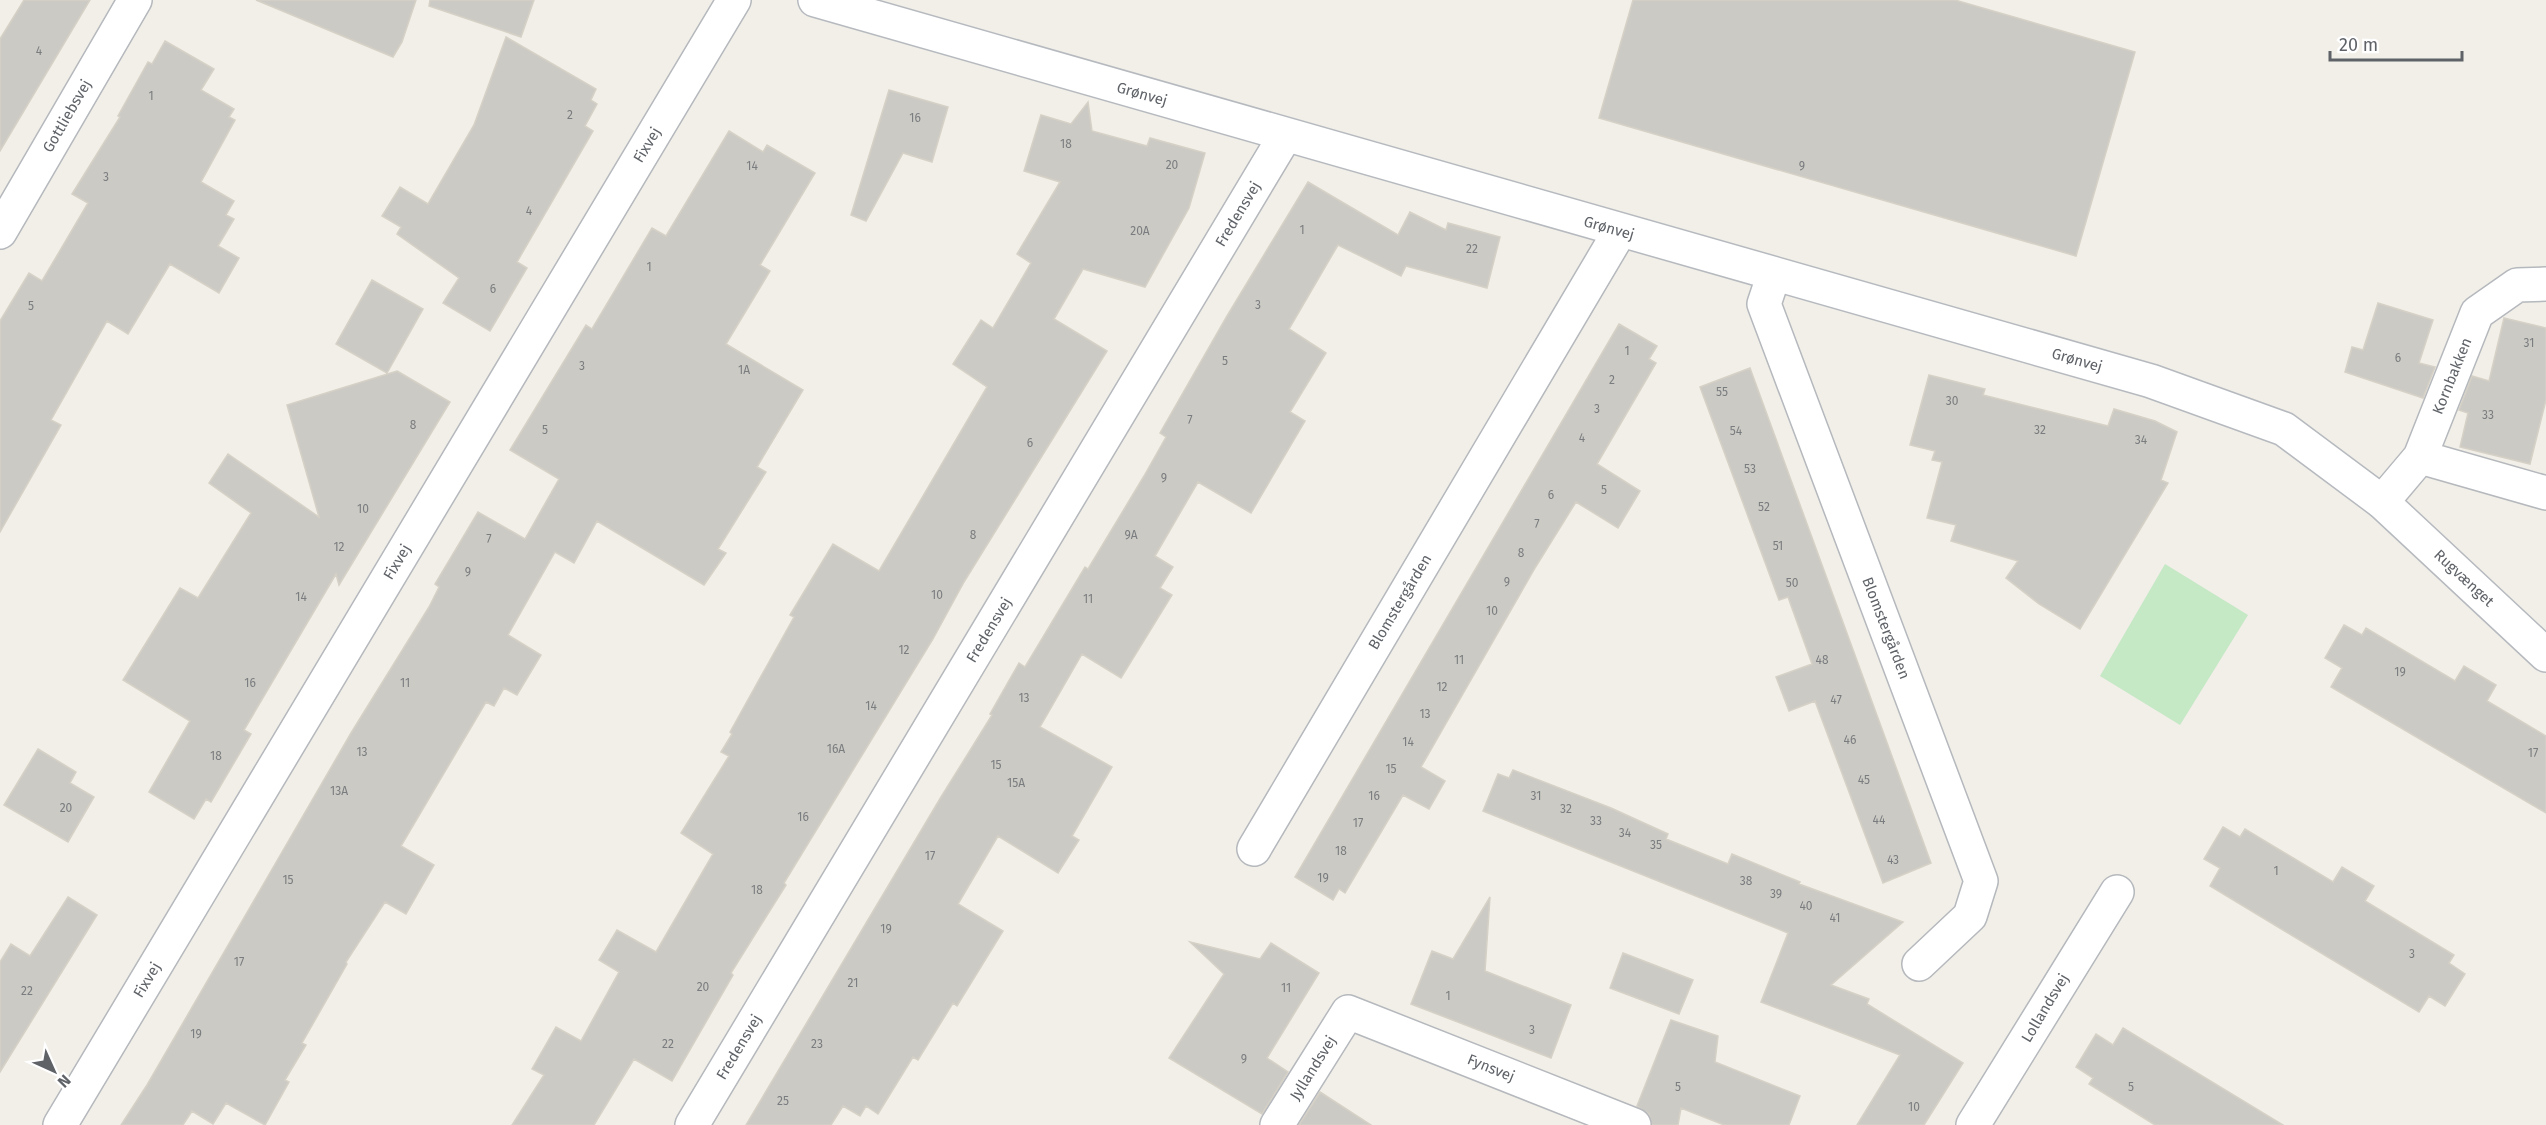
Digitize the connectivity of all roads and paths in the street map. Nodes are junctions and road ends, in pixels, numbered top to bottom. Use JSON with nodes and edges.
{"nodes":[{"id":1,"x":135,"y":0,"type":"edge"},
{"id":2,"x":734,"y":0,"type":"edge"},
{"id":3,"x":815,"y":0,"type":"edge"},
{"id":4,"x":1285,"y":136,"type":"junction"},
{"id":5,"x":1620,"y":231,"type":"junction"},
{"id":6,"x":0,"y":232,"type":"edge"},
{"id":7,"x":1774,"y":274,"type":"junction"},
{"id":8,"x":2546,"y":284,"type":"edge"},
{"id":9,"x":2420,"y":457,"type":"junction"},
{"id":10,"x":2546,"y":493,"type":"edge"},
{"id":11,"x":2382,"y":502,"type":"junction"},
{"id":12,"x":2546,"y":655,"type":"edge"},
{"id":13,"x":1254,"y":849,"type":"dead end"},
{"id":14,"x":2117,"y":892,"type":"dead end"},
{"id":15,"x":1919,"y":964,"type":"dead end"},
{"id":16,"x":1348,"y":1012,"type":"joint"},
{"id":17,"x":60,"y":1125,"type":"edge"},
{"id":18,"x":692,"y":1125,"type":"edge"},
{"id":19,"x":1277,"y":1125,"type":"edge"},
{"id":20,"x":1634,"y":1125,"type":"edge"},
{"id":21,"x":1973,"y":1125,"type":"edge"}],
"edges":[{"from":1,"to":6,"type":"street","name":"Gottliebsvej"},
{"from":2,"to":17,"type":"street","name":"Fixvej"},
{"from":3,"to":4,"type":"street","name":"Grønvej"},
{"from":4,"to":5,"type":"street","name":"Grønvej"},
{"from":4,"to":18,"type":"street","name":"Fredensvej"},
{"from":5,"to":7,"type":"street","name":"Grønvej"},
{"from":5,"to":13,"type":"street","name":"Blomstergården"},
{"from":7,"to":11,"type":"street","name":"Grønvej"},
{"from":7,"to":15,"type":"street","name":"Blomstergården"},
{"from":8,"to":9,"type":"street","name":"Kornbakken"},
{"from":9,"to":10,"type":"street"},
{"from":9,"to":11,"type":"street","name":"Kornbakken"},
{"from":11,"to":12,"type":"street","name":"Rugvænget"},
{"from":14,"to":21,"type":"street","name":"Lollandsvej"},
{"from":16,"to":19,"type":"street","name":"Jyllandsvej"},
{"from":16,"to":20,"type":"street","name":"Fynsvej"}]}
